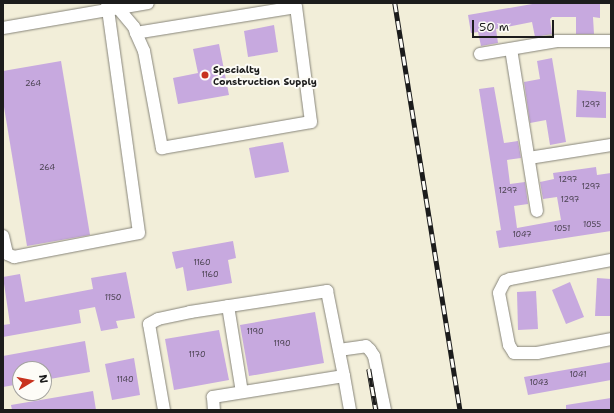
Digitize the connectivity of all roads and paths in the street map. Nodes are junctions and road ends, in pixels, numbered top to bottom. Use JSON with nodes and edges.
{"nodes":[{"id":1,"x":148,"y":3,"type":"edge"},
{"id":2,"x":114,"y":6,"type":"edge"},
{"id":3,"x":3,"y":28,"type":"edge"},
{"id":4,"x":136,"y":33,"type":"junction"},
{"id":5,"x":611,"y":41,"type":"edge"},
{"id":6,"x":511,"y":49,"type":"junction"},
{"id":7,"x":480,"y":54,"type":"dead end"},
{"id":8,"x":611,"y":145,"type":"edge"},
{"id":9,"x":529,"y":158,"type":"junction"},
{"id":10,"x":537,"y":211,"type":"dead end"},
{"id":11,"x":3,"y":236,"type":"edge"},
{"id":12,"x":611,"y":260,"type":"edge"},
{"id":13,"x":228,"y":306,"type":"junction"},
{"id":14,"x":611,"y":339,"type":"edge"},
{"id":15,"x":339,"y":350,"type":"junction"},
{"id":16,"x":344,"y":376,"type":"junction"},
{"id":17,"x":242,"y":392,"type":"junction"},
{"id":18,"x":164,"y":410,"type":"edge"},
{"id":19,"x":214,"y":410,"type":"edge"},
{"id":20,"x":350,"y":410,"type":"edge"},
{"id":21,"x":385,"y":410,"type":"edge"}],
"edges":[{"from":1,"to":2,"type":"street"},
{"from":2,"to":3,"type":"street"},
{"from":2,"to":4,"type":"street"},
{"from":2,"to":11,"type":"street"},
{"from":4,"to":4,"type":"street"},
{"from":5,"to":6,"type":"street"},
{"from":6,"to":7,"type":"street"},
{"from":6,"to":9,"type":"street"},
{"from":8,"to":9,"type":"street"},
{"from":9,"to":10,"type":"street"},
{"from":12,"to":14,"type":"street"},
{"from":13,"to":15,"type":"street"},
{"from":13,"to":17,"type":"street"},
{"from":13,"to":18,"type":"street"},
{"from":15,"to":16,"type":"street"},
{"from":15,"to":21,"type":"street"},
{"from":16,"to":17,"type":"street"},
{"from":16,"to":20,"type":"street"},
{"from":17,"to":19,"type":"street"}]}
